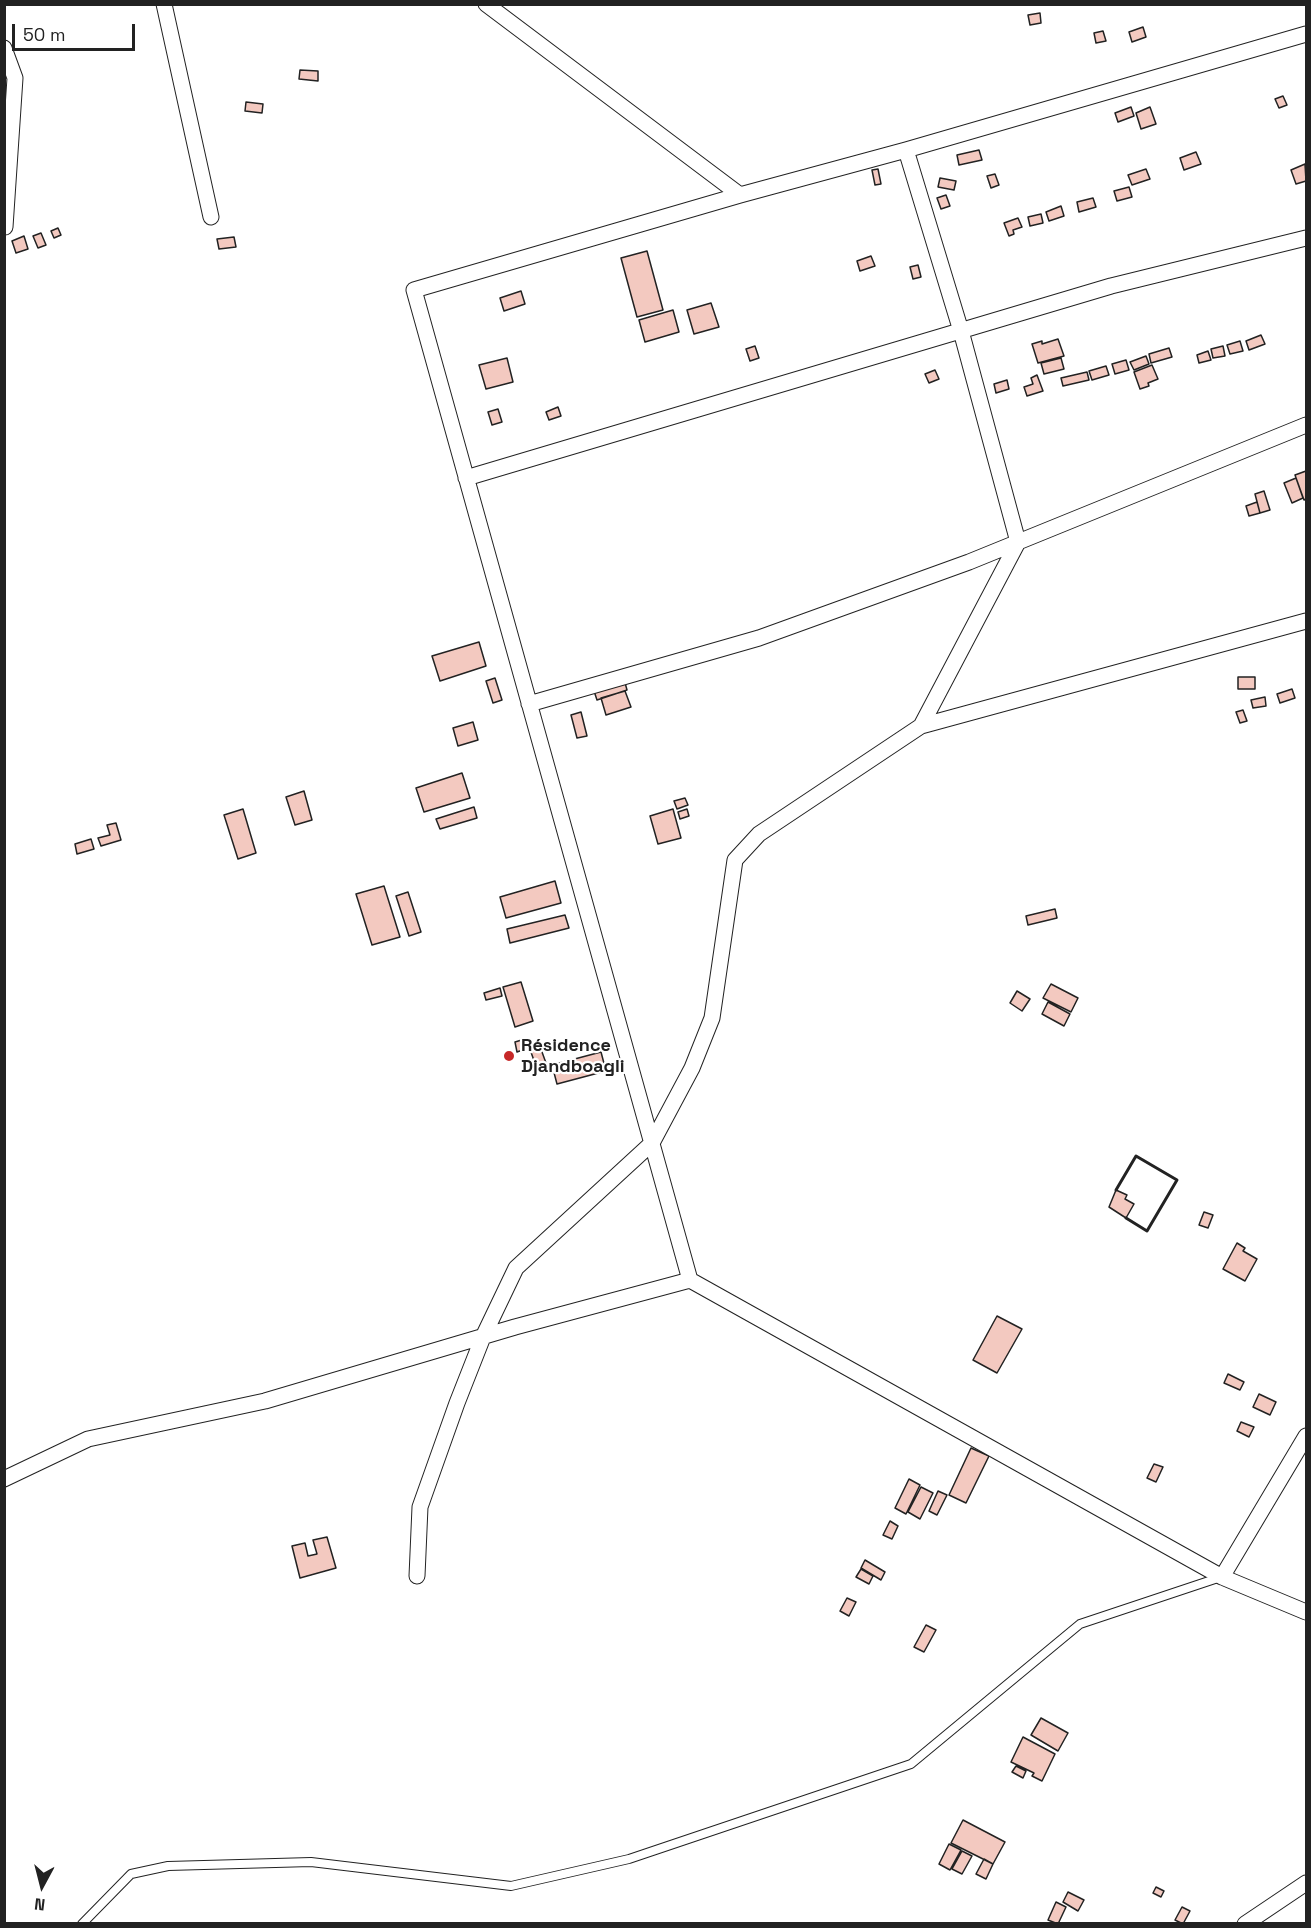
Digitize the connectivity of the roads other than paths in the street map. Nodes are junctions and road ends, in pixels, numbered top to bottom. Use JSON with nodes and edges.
{"nodes":[{"id":1,"x":164,"y":4,"type":"edge"},
{"id":2,"x":486,"y":4,"type":"edge"},
{"id":3,"x":1306,"y":34,"type":"edge"},
{"id":4,"x":4,"y":48,"type":"edge"},
{"id":5,"x":906,"y":150,"type":"junction"},
{"id":6,"x":740,"y":195,"type":"junction"},
{"id":7,"x":211,"y":217,"type":"dead end"},
{"id":8,"x":5,"y":227,"type":"edge"},
{"id":9,"x":1306,"y":238,"type":"edge"},
{"id":10,"x":961,"y":330,"type":"junction"},
{"id":11,"x":1306,"y":424,"type":"edge"},
{"id":12,"x":466,"y":478,"type":"junction"},
{"id":13,"x":1018,"y":542,"type":"junction"},
{"id":14,"x":1306,"y":621,"type":"edge"},
{"id":15,"x":529,"y":704,"type":"junction"},
{"id":16,"x":921,"y":726,"type":"junction"},
{"id":17,"x":652,"y":1143,"type":"junction"},
{"id":18,"x":690,"y":1280,"type":"junction"},
{"id":19,"x":483,"y":1337,"type":"junction"},
{"id":20,"x":1306,"y":1436,"type":"edge"},
{"id":21,"x":4,"y":1479,"type":"edge"},
{"id":22,"x":417,"y":1576,"type":"dead end"},
{"id":23,"x":1222,"y":1576,"type":"junction"},
{"id":24,"x":1306,"y":1612,"type":"edge"},
{"id":25,"x":1306,"y":1883,"type":"edge"},
{"id":26,"x":82,"y":1923,"type":"edge"},
{"id":27,"x":1245,"y":1923,"type":"edge"}],
"edges":[{"from":1,"to":7,"type":"street"},
{"from":2,"to":6,"type":"street"},
{"from":3,"to":5,"type":"street"},
{"from":4,"to":8,"type":"street"},
{"from":5,"to":6,"type":"street"},
{"from":5,"to":10,"type":"street"},
{"from":6,"to":12,"type":"street"},
{"from":9,"to":10,"type":"street"},
{"from":10,"to":12,"type":"street"},
{"from":10,"to":13,"type":"street"},
{"from":11,"to":13,"type":"street"},
{"from":12,"to":15,"type":"street"},
{"from":13,"to":15,"type":"street"},
{"from":13,"to":16,"type":"street"},
{"from":14,"to":16,"type":"street"},
{"from":15,"to":17,"type":"street"},
{"from":16,"to":17,"type":"street"},
{"from":17,"to":18,"type":"street"},
{"from":17,"to":19,"type":"street"},
{"from":18,"to":19,"type":"street"},
{"from":18,"to":23,"type":"street"},
{"from":19,"to":21,"type":"street"},
{"from":19,"to":22,"type":"street"},
{"from":20,"to":23,"type":"street"},
{"from":23,"to":24,"type":"street"},
{"from":23,"to":26,"type":"lane"},
{"from":25,"to":27,"type":"street"}]}
